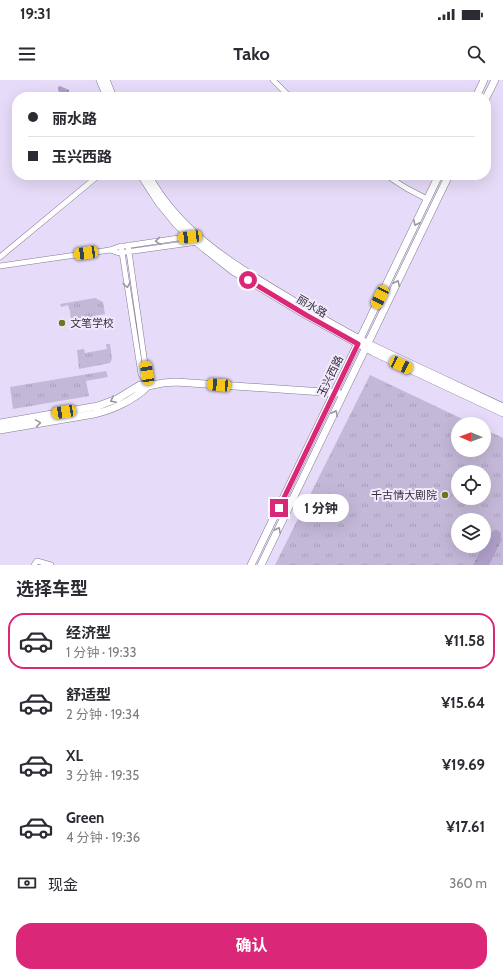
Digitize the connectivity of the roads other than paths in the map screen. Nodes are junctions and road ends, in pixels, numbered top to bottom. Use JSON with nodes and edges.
{"nodes":[{"id":1,"x":100,"y":80,"type":"edge"},
{"id":2,"x":106,"y":80,"type":"edge"},
{"id":3,"x":273,"y":80,"type":"edge"},
{"id":4,"x":484,"y":80,"type":"edge"},
{"id":5,"x":495,"y":80,"type":"edge"},
{"id":6,"x":105,"y":92,"type":"edge"},
{"id":7,"x":110,"y":92,"type":"edge"},
{"id":8,"x":285,"y":92,"type":"edge"},
{"id":9,"x":478,"y":92,"type":"edge"},
{"id":10,"x":489,"y":92,"type":"edge"},
{"id":11,"x":94,"y":180,"type":"edge"},
{"id":12,"x":145,"y":180,"type":"edge"},
{"id":13,"x":151,"y":180,"type":"edge"},
{"id":14,"x":394,"y":180,"type":"edge"},
{"id":15,"x":436,"y":180,"type":"edge"},
{"id":16,"x":447,"y":180,"type":"edge"},
{"id":17,"x":427,"y":199,"type":"junction"},
{"id":18,"x":196,"y":239,"type":"junction"},
{"id":19,"x":128,"y":245,"type":"junction"},
{"id":20,"x":122,"y":246,"type":"junction"},
{"id":21,"x":110,"y":250,"type":"junction"},
{"id":22,"x":122,"y":252,"type":"junction"},
{"id":23,"x":129,"y":252,"type":"junction"},
{"id":24,"x":0,"y":257,"type":"edge"},
{"id":25,"x":0,"y":266,"type":"edge"},
{"id":26,"x":359,"y":342,"type":"junction"},
{"id":27,"x":367,"y":346,"type":"junction"},
{"id":28,"x":148,"y":386,"type":"junction"},
{"id":29,"x":335,"y":393,"type":"junction"},
{"id":30,"x":344,"y":394,"type":"junction"},
{"id":31,"x":503,"y":407,"type":"edge"},
{"id":32,"x":503,"y":413,"type":"edge"},
{"id":33,"x":0,"y":423,"type":"edge"},
{"id":34,"x":0,"y":430,"type":"edge"},
{"id":35,"x":34,"y":565,"type":"edge"},
{"id":36,"x":51,"y":565,"type":"edge"},
{"id":37,"x":251,"y":565,"type":"edge"},
{"id":38,"x":261,"y":565,"type":"edge"}],
"edges":[{"from":1,"to":6,"type":"street"},
{"from":2,"to":7,"type":"street"},
{"from":3,"to":8,"type":"street"},
{"from":4,"to":9,"type":"street"},
{"from":5,"to":10,"type":"street"},
{"from":11,"to":24,"type":"street"},
{"from":12,"to":18,"type":"street","name":"丽水路"},
{"from":13,"to":18,"type":"street","name":"丽水路"},
{"from":14,"to":17,"type":"street"},
{"from":15,"to":17,"type":"street","name":"玉兴西路"},
{"from":27,"to":16,"type":"street","name":"玉兴西路","one_way":true},
{"from":17,"to":26,"type":"street","name":"玉兴西路","one_way":true},
{"from":18,"to":19,"type":"street","one_way":true},
{"from":18,"to":23,"type":"street"},
{"from":18,"to":26,"type":"street","name":"丽水路"},
{"from":19,"to":20,"type":"street"},
{"from":19,"to":23,"type":"street"},
{"from":20,"to":21,"type":"street"},
{"from":20,"to":22,"type":"street"},
{"from":21,"to":22,"type":"street"},
{"from":21,"to":25,"type":"street"},
{"from":22,"to":23,"type":"street"},
{"from":22,"to":28,"type":"street","one_way":true},
{"from":23,"to":28,"type":"street"},
{"from":26,"to":27,"type":"street","name":"丽水路"},
{"from":26,"to":29,"type":"street","name":"玉兴西路"},
{"from":27,"to":30,"type":"street","name":"玉兴西路"},
{"from":27,"to":31,"type":"street","name":"丽水路"},
{"from":27,"to":32,"type":"street","name":"丽水路"},
{"from":28,"to":29,"type":"street"},
{"from":28,"to":33,"type":"street","one_way":true},
{"from":34,"to":28,"type":"street","one_way":true},
{"from":29,"to":30,"type":"street"},
{"from":29,"to":37,"type":"street","name":"玉兴西路"},
{"from":38,"to":30,"type":"street","name":"玉兴西路","one_way":true},
{"from":35,"to":36,"type":"street"}]}
